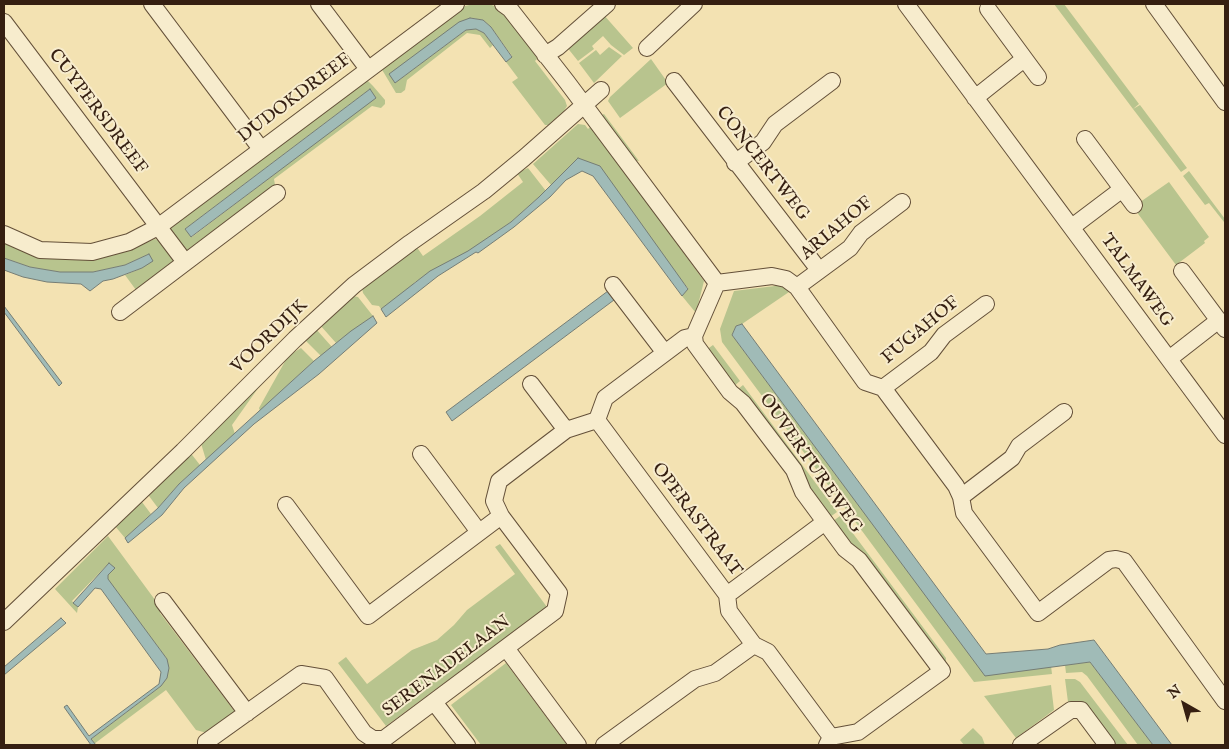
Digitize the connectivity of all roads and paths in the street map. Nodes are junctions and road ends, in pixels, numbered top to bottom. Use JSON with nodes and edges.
{"nodes":[{"id":1,"x":152,"y":4,"type":"edge"},
{"id":2,"x":319,"y":4,"type":"edge"},
{"id":3,"x":456,"y":4,"type":"edge"},
{"id":4,"x":503,"y":4,"type":"edge"},
{"id":5,"x":607,"y":4,"type":"edge"},
{"id":6,"x":694,"y":4,"type":"edge"},
{"id":7,"x":906,"y":4,"type":"edge"},
{"id":8,"x":1154,"y":4,"type":"edge"},
{"id":9,"x":988,"y":9,"type":"dead end"},
{"id":10,"x":4,"y":22,"type":"edge"},
{"id":11,"x":647,"y":48,"type":"dead end"},
{"id":12,"x":545,"y":55,"type":"junction"},
{"id":13,"x":1024,"y":58,"type":"junction"},
{"id":14,"x":368,"y":69,"type":"junction"},
{"id":15,"x":1038,"y":77,"type":"dead end"},
{"id":16,"x":674,"y":81,"type":"dead end"},
{"id":17,"x":832,"y":81,"type":"dead end"},
{"id":18,"x":601,"y":90,"type":"dead end"},
{"id":19,"x":975,"y":98,"type":"junction"},
{"id":20,"x":1225,"y":102,"type":"edge"},
{"id":21,"x":584,"y":105,"type":"junction"},
{"id":22,"x":1085,"y":140,"type":"dead end"},
{"id":23,"x":261,"y":149,"type":"junction"},
{"id":24,"x":735,"y":163,"type":"junction"},
{"id":25,"x":1121,"y":190,"type":"junction"},
{"id":26,"x":277,"y":193,"type":"dead end"},
{"id":27,"x":902,"y":202,"type":"dead end"},
{"id":28,"x":1134,"y":205,"type":"dead end"},
{"id":29,"x":158,"y":227,"type":"junction"},
{"id":30,"x":1072,"y":227,"type":"junction"},
{"id":31,"x":4,"y":234,"type":"edge"},
{"id":32,"x":185,"y":262,"type":"junction"},
{"id":33,"x":819,"y":270,"type":"junction"},
{"id":34,"x":1182,"y":271,"type":"dead end"},
{"id":35,"x":717,"y":283,"type":"junction"},
{"id":36,"x":613,"y":285,"type":"dead end"},
{"id":37,"x":797,"y":287,"type":"junction"},
{"id":38,"x":986,"y":304,"type":"dead end"},
{"id":39,"x":120,"y":312,"type":"dead end"},
{"id":40,"x":1222,"y":325,"type":"edge"},
{"id":41,"x":694,"y":336,"type":"junction"},
{"id":42,"x":665,"y":353,"type":"junction"},
{"id":43,"x":1169,"y":359,"type":"junction"},
{"id":44,"x":531,"y":384,"type":"dead end"},
{"id":45,"x":883,"y":388,"type":"junction"},
{"id":46,"x":1064,"y":412,"type":"dead end"},
{"id":47,"x":597,"y":420,"type":"junction"},
{"id":48,"x":566,"y":430,"type":"junction"},
{"id":49,"x":1225,"y":435,"type":"edge"},
{"id":50,"x":421,"y":454,"type":"dead end"},
{"id":51,"x":961,"y":497,"type":"junction"},
{"id":52,"x":286,"y":505,"type":"dead end"},
{"id":53,"x":501,"y":516,"type":"junction"},
{"id":54,"x":825,"y":522,"type":"junction"},
{"id":55,"x":479,"y":532,"type":"junction"},
{"id":56,"x":727,"y":595,"type":"junction"},
{"id":57,"x":163,"y":601,"type":"dead end"},
{"id":58,"x":4,"y":622,"type":"edge"},
{"id":59,"x":754,"y":645,"type":"junction"},
{"id":60,"x":506,"y":648,"type":"junction"},
{"id":61,"x":434,"y":702,"type":"junction"},
{"id":62,"x":1225,"y":702,"type":"edge"},
{"id":63,"x":247,"y":713,"type":"junction"},
{"id":64,"x":829,"y":741,"type":"edge"},
{"id":65,"x":206,"y":744,"type":"edge"},
{"id":66,"x":467,"y":745,"type":"edge"},
{"id":67,"x":578,"y":745,"type":"edge"},
{"id":68,"x":604,"y":745,"type":"edge"},
{"id":69,"x":1021,"y":745,"type":"edge"},
{"id":70,"x":1107,"y":745,"type":"edge"}],
"edges":[{"from":1,"to":23,"type":"street"},
{"from":2,"to":14,"type":"street"},
{"from":3,"to":14,"type":"street","name":"DUDOKDREEF"},
{"from":4,"to":12,"type":"street"},
{"from":5,"to":12,"type":"street"},
{"from":6,"to":11,"type":"street"},
{"from":7,"to":19,"type":"street","name":"TALMAWEG"},
{"from":8,"to":20,"type":"street"},
{"from":9,"to":13,"type":"street"},
{"from":10,"to":29,"type":"street","name":"CUYPERSDREEF"},
{"from":12,"to":21,"type":"street"},
{"from":13,"to":15,"type":"street"},
{"from":13,"to":19,"type":"street"},
{"from":14,"to":23,"type":"street","name":"DUDOKDREEF"},
{"from":16,"to":24,"type":"street","name":"CONCERTWEG"},
{"from":17,"to":24,"type":"street"},
{"from":18,"to":21,"type":"street","name":"VOORDIJK"},
{"from":19,"to":30,"type":"street","name":"TALMAWEG"},
{"from":21,"to":35,"type":"street"},
{"from":21,"to":58,"type":"street","name":"VOORDIJK"},
{"from":22,"to":25,"type":"street"},
{"from":23,"to":29,"type":"street","name":"DUDOKDREEF"},
{"from":24,"to":33,"type":"street","name":"CONCERTWEG"},
{"from":25,"to":28,"type":"street"},
{"from":25,"to":30,"type":"street","name":"TALMAWEG"},
{"from":26,"to":32,"type":"street"},
{"from":27,"to":33,"type":"street","name":"ARIAHOF"},
{"from":29,"to":31,"type":"street","name":"DUDOKDREEF"},
{"from":29,"to":32,"type":"street"},
{"from":30,"to":43,"type":"street","name":"TALMAWEG"},
{"from":32,"to":39,"type":"street"},
{"from":33,"to":37,"type":"street","name":"ARIAHOF"},
{"from":34,"to":40,"type":"street"},
{"from":35,"to":37,"type":"street"},
{"from":35,"to":41,"type":"street"},
{"from":36,"to":42,"type":"street"},
{"from":37,"to":45,"type":"street"},
{"from":38,"to":45,"type":"street","name":"FUGAHOF"},
{"from":40,"to":43,"type":"street"},
{"from":41,"to":42,"type":"street"},
{"from":41,"to":54,"type":"street","name":"OUVERTUREWEG"},
{"from":42,"to":47,"type":"street"},
{"from":43,"to":49,"type":"street","name":"TALMAWEG"},
{"from":44,"to":48,"type":"street"},
{"from":45,"to":51,"type":"street"},
{"from":46,"to":51,"type":"street"},
{"from":47,"to":48,"type":"street","name":"SERENADELAAN"},
{"from":47,"to":56,"type":"street","name":"OPERASTRAAT"},
{"from":48,"to":53,"type":"street","name":"SERENADELAAN"},
{"from":50,"to":55,"type":"street"},
{"from":51,"to":62,"type":"street"},
{"from":52,"to":55,"type":"street"},
{"from":53,"to":55,"type":"street"},
{"from":53,"to":60,"type":"street","name":"SERENADELAAN"},
{"from":54,"to":56,"type":"street"},
{"from":54,"to":64,"type":"street","name":"OUVERTUREWEG"},
{"from":56,"to":59,"type":"street","name":"OPERASTRAAT"},
{"from":57,"to":63,"type":"street"},
{"from":59,"to":64,"type":"street","name":"OPERASTRAAT"},
{"from":59,"to":68,"type":"street"},
{"from":60,"to":61,"type":"street","name":"SERENADELAAN"},
{"from":60,"to":67,"type":"street"},
{"from":61,"to":63,"type":"street","name":"SERENADELAAN"},
{"from":61,"to":66,"type":"street"},
{"from":63,"to":65,"type":"street","name":"SERENADELAAN"},
{"from":69,"to":70,"type":"street"}]}
